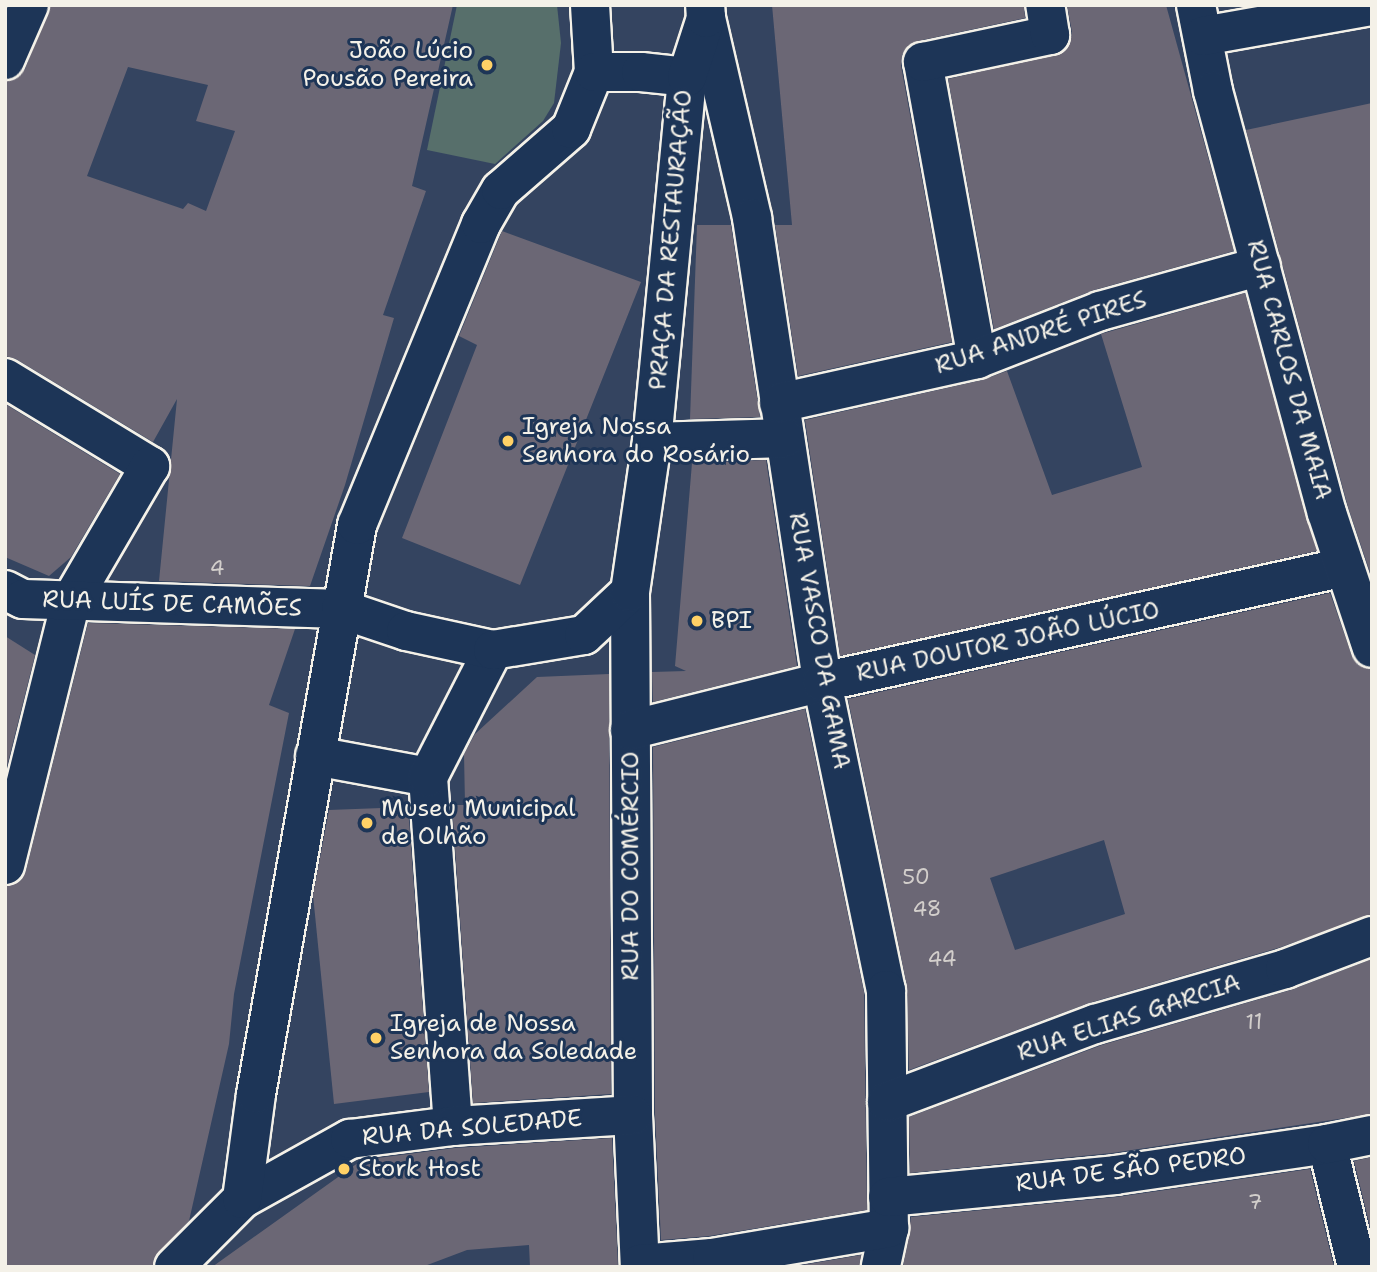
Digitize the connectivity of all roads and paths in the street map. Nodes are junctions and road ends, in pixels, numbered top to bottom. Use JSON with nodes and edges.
{"nodes":[{"id":1,"x":29,"y":5,"type":"edge"},
{"id":2,"x":590,"y":5,"type":"edge"},
{"id":3,"x":1045,"y":5,"type":"edge"},
{"id":4,"x":1372,"y":6,"type":"edge"},
{"id":5,"x":706,"y":12,"type":"edge"},
{"id":6,"x":1199,"y":21,"type":"edge"},
{"id":7,"x":5,"y":60,"type":"edge"},
{"id":8,"x":594,"y":72,"type":"junction"},
{"id":9,"x":687,"y":77,"type":"junction"},
{"id":10,"x":1261,"y":266,"type":"junction"},
{"id":11,"x":977,"y":359,"type":"junction"},
{"id":12,"x":5,"y":378,"type":"edge"},
{"id":13,"x":782,"y":420,"type":"junction"},
{"id":14,"x":652,"y":442,"type":"junction"},
{"id":15,"x":1345,"y":567,"type":"junction"},
{"id":16,"x":5,"y":590,"type":"edge"},
{"id":17,"x":630,"y":592,"type":"junction"},
{"id":18,"x":71,"y":601,"type":"junction"},
{"id":19,"x":341,"y":609,"type":"junction"},
{"id":20,"x":1372,"y":648,"type":"edge"},
{"id":21,"x":493,"y":650,"type":"junction"},
{"id":22,"x":822,"y":682,"type":"junction"},
{"id":23,"x":630,"y":730,"type":"junction"},
{"id":24,"x":315,"y":756,"type":"junction"},
{"id":25,"x":428,"y":777,"type":"junction"},
{"id":26,"x":5,"y":865,"type":"edge"},
{"id":27,"x":1372,"y":936,"type":"edge"},
{"id":28,"x":887,"y":1102,"type":"junction"},
{"id":29,"x":633,"y":1115,"type":"junction"},
{"id":30,"x":453,"y":1126,"type":"junction"},
{"id":31,"x":1372,"y":1135,"type":"edge"},
{"id":32,"x":1327,"y":1144,"type":"junction"},
{"id":33,"x":242,"y":1199,"type":"junction"},
{"id":34,"x":888,"y":1212,"type":"junction"},
{"id":35,"x":713,"y":1263,"type":"edge"},
{"id":36,"x":640,"y":1266,"type":"edge"},
{"id":37,"x":174,"y":1267,"type":"edge"},
{"id":38,"x":881,"y":1267,"type":"edge"},
{"id":39,"x":1357,"y":1267,"type":"edge"}],
"edges":[{"from":1,"to":7,"type":"street"},
{"from":2,"to":8,"type":"street"},
{"from":3,"to":11,"type":"street"},
{"from":4,"to":6,"type":"street"},
{"from":5,"to":9,"type":"street","name":"PRAÇA DA RESTAURAÇÃO"},
{"from":5,"to":13,"type":"street","name":"RUA VASCO DA GAMA"},
{"from":6,"to":10,"type":"street","name":"RUA CARLOS DA MAIA"},
{"from":8,"to":9,"type":"street"},
{"from":8,"to":19,"type":"street"},
{"from":9,"to":14,"type":"street","name":"PRAÇA DA RESTAURAÇÃO"},
{"from":10,"to":11,"type":"street","name":"RUA ANDRÉ PIRES"},
{"from":10,"to":15,"type":"street","name":"RUA CARLOS DA MAIA"},
{"from":11,"to":13,"type":"street","name":"RUA ANDRÉ PIRES"},
{"from":12,"to":18,"type":"street"},
{"from":13,"to":14,"type":"street","name":"RUA ANDRÉ PIRES"},
{"from":13,"to":22,"type":"street","name":"RUA VASCO DA GAMA"},
{"from":14,"to":17,"type":"street","name":"PRAÇA DA RESTAURAÇÃO"},
{"from":15,"to":20,"type":"street","name":"RUA CARLOS DA MAIA"},
{"from":15,"to":22,"type":"street","name":"RUA DOUTOR JOÃO LÚCIO"},
{"from":16,"to":18,"type":"street","name":"RUA LUÍS DE CAMÕES"},
{"from":17,"to":21,"type":"street"},
{"from":17,"to":23,"type":"street","name":"RUA DO COMÉRCIO"},
{"from":18,"to":19,"type":"street","name":"RUA LUÍS DE CAMÕES"},
{"from":18,"to":26,"type":"street"},
{"from":19,"to":21,"type":"street"},
{"from":19,"to":24,"type":"street"},
{"from":21,"to":25,"type":"street"},
{"from":22,"to":23,"type":"street","name":"RUA DOUTOR JOÃO LÚCIO"},
{"from":22,"to":28,"type":"street","name":"RUA VASCO DA GAMA"},
{"from":23,"to":29,"type":"street","name":"RUA DO COMÉRCIO"},
{"from":24,"to":25,"type":"street"},
{"from":24,"to":33,"type":"street"},
{"from":25,"to":30,"type":"street"},
{"from":27,"to":28,"type":"street","name":"RUA ELIAS GARCIA"},
{"from":28,"to":34,"type":"street","name":"RUA VASCO DA GAMA"},
{"from":29,"to":30,"type":"street","name":"RUA DA SOLEDADE"},
{"from":29,"to":36,"type":"street","name":"RUA DO COMÉRCIO"},
{"from":30,"to":33,"type":"street","name":"RUA DA SOLEDADE"},
{"from":31,"to":32,"type":"street","name":"RUA DE SÃO PEDRO"},
{"from":32,"to":34,"type":"street","name":"RUA DE SÃO PEDRO"},
{"from":32,"to":39,"type":"street"},
{"from":33,"to":37,"type":"street","name":"RUA DA SOLEDADE"},
{"from":34,"to":35,"type":"street","name":"RUA DE SÃO PEDRO"},
{"from":34,"to":38,"type":"street","name":"RUA VASCO DA GAMA"},
{"from":35,"to":36,"type":"street","name":"RUA DE SÃO PEDRO"}]}
